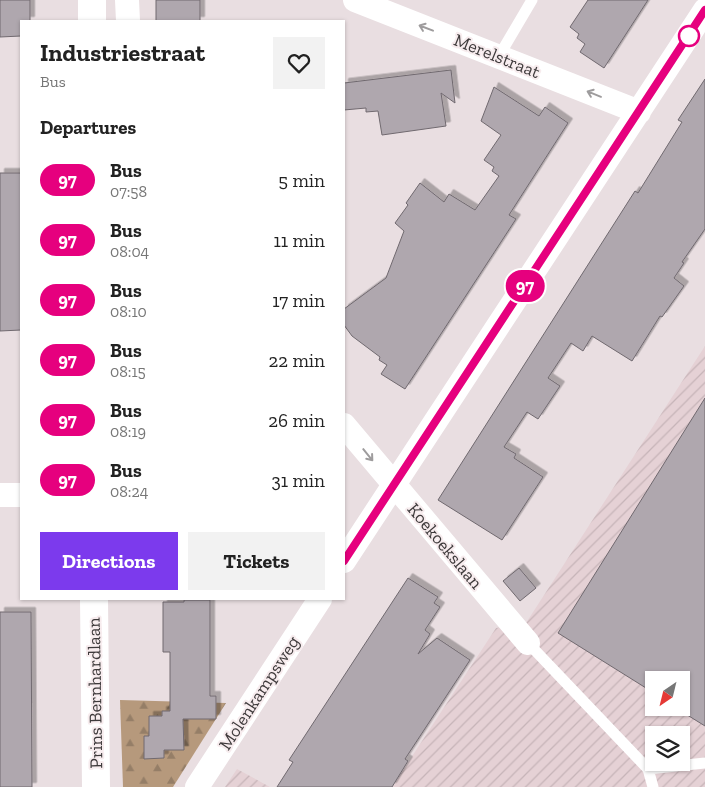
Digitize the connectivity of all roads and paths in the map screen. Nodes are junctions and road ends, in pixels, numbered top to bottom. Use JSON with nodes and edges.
{"nodes":[{"id":1,"x":92,"y":0,"type":"edge"},
{"id":2,"x":127,"y":0,"type":"edge"},
{"id":3,"x":355,"y":0,"type":"edge"},
{"id":4,"x":532,"y":0,"type":"edge"},
{"id":5,"x":705,"y":10,"type":"edge"},
{"id":6,"x":92,"y":20,"type":"edge"},
{"id":7,"x":128,"y":20,"type":"edge"},
{"id":8,"x":697,"y":40,"type":"edge"},
{"id":9,"x":499,"y":56,"type":"junction"},
{"id":10,"x":639,"y":112,"type":"junction"},
{"id":11,"x":345,"y":426,"type":"edge"},
{"id":12,"x":393,"y":485,"type":"junction"},
{"id":13,"x":0,"y":495,"type":"edge"},
{"id":14,"x":20,"y":495,"type":"edge"},
{"id":15,"x":345,"y":559,"type":"edge"},
{"id":16,"x":94,"y":600,"type":"edge"},
{"id":17,"x":319,"y":600,"type":"edge"},
{"id":18,"x":528,"y":643,"type":"joint"},
{"id":19,"x":705,"y":763,"type":"edge"},
{"id":20,"x":690,"y":765,"type":"edge"},
{"id":21,"x":645,"y":766,"type":"edge"},
{"id":22,"x":649,"y":771,"type":"edge"},
{"id":23,"x":96,"y":787,"type":"edge"},
{"id":24,"x":197,"y":787,"type":"edge"},
{"id":25,"x":653,"y":787,"type":"edge"}],
"edges":[{"from":1,"to":6,"type":"street"},
{"from":2,"to":7,"type":"street"},
{"from":9,"to":3,"type":"street","name":"Merelstraat","one_way":true},
{"from":4,"to":9,"type":"lane"},
{"from":5,"to":8,"type":"street"},
{"from":8,"to":10,"type":"street"},
{"from":10,"to":9,"type":"street","name":"Merelstraat","one_way":true},
{"from":10,"to":12,"type":"street"},
{"from":11,"to":12,"type":"street","name":"Koekoekslaan","one_way":true},
{"from":12,"to":15,"type":"street"},
{"from":12,"to":18,"type":"street","name":"Koekoekslaan"},
{"from":13,"to":14,"type":"street"},
{"from":16,"to":23,"type":"street","name":"Prins Bernhardlaan"},
{"from":17,"to":24,"type":"street","name":"Molenkampsweg"},
{"from":18,"to":21,"type":"lane"},
{"from":19,"to":20,"type":"lane"},
{"from":22,"to":25,"type":"lane"}]}
